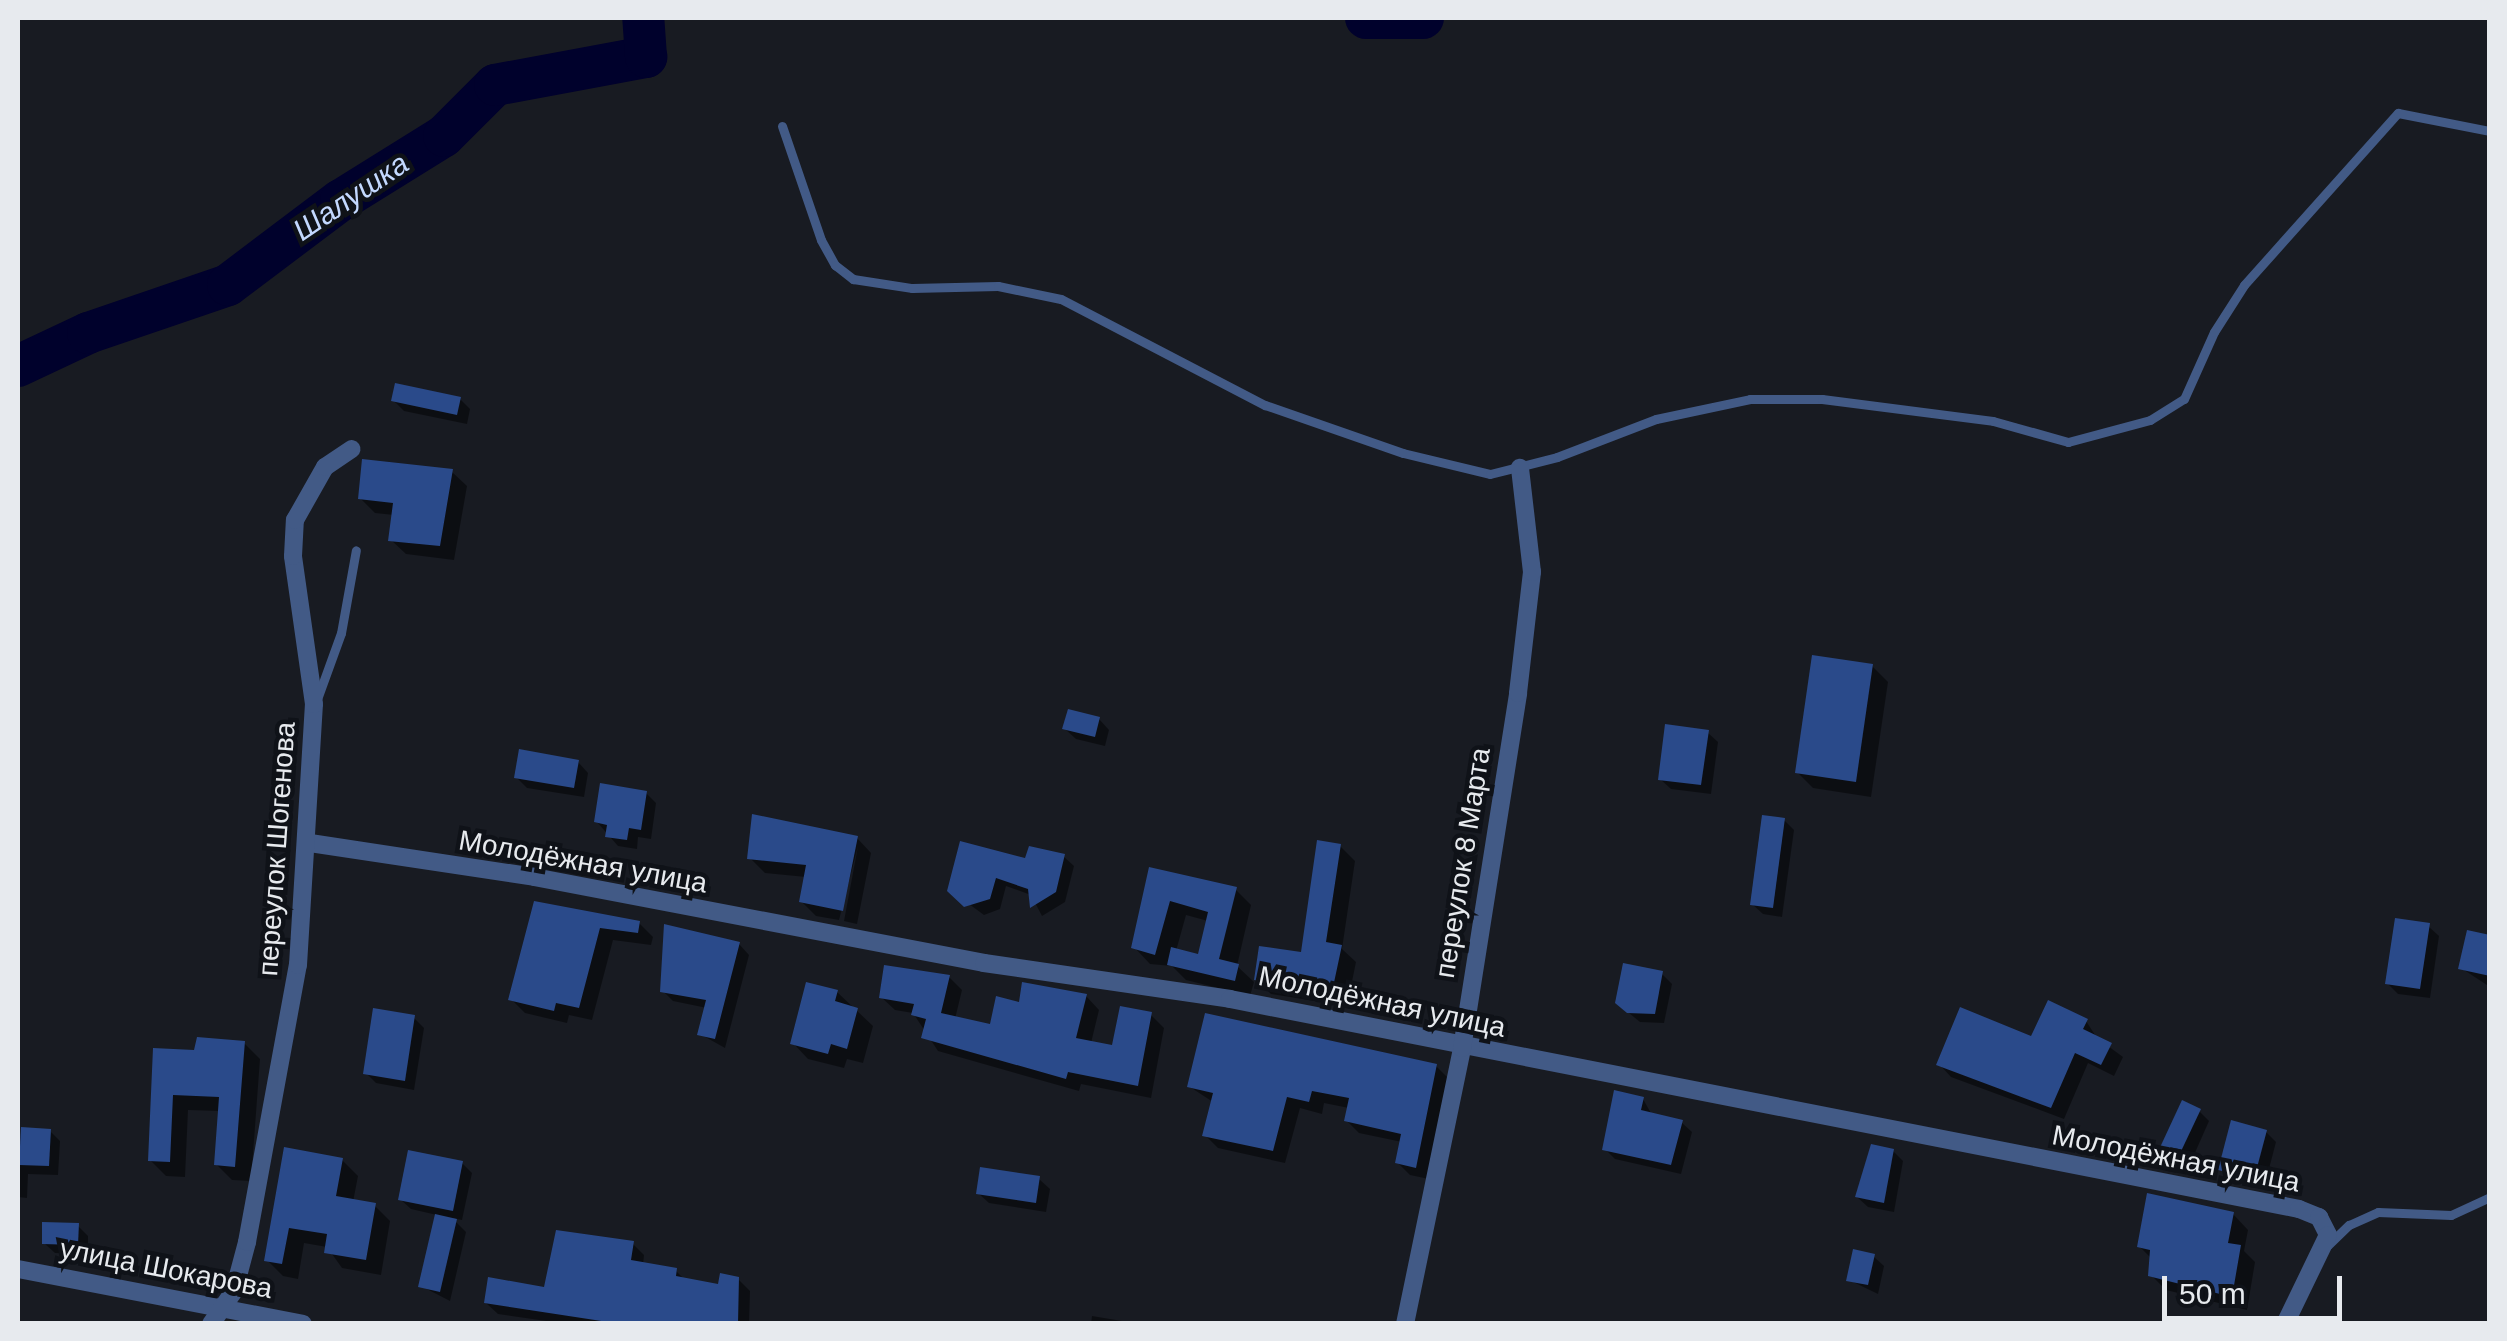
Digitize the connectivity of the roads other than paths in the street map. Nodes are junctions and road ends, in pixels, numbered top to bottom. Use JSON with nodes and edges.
{"nodes":[{"id":1,"x":782,"y":126,"type":"dead end"},
{"id":2,"x":2490,"y":131,"type":"edge"},
{"id":3,"x":352,"y":450,"type":"dead end"},
{"id":4,"x":1520,"y":468,"type":"junction"},
{"id":5,"x":356,"y":550,"type":"dead end"},
{"id":6,"x":314,"y":704,"type":"junction"},
{"id":7,"x":310,"y":843,"type":"junction"},
{"id":8,"x":1462,"y":1048,"type":"junction"},
{"id":9,"x":2490,"y":1197,"type":"edge"},
{"id":10,"x":2326,"y":1246,"type":"junction"},
{"id":11,"x":18,"y":1269,"type":"edge"},
{"id":12,"x":222,"y":1306,"type":"junction"},
{"id":13,"x":211,"y":1324,"type":"edge"},
{"id":14,"x":303,"y":1324,"type":"edge"},
{"id":15,"x":1405,"y":1324,"type":"edge"},
{"id":16,"x":2284,"y":1324,"type":"edge"}],
"edges":[{"from":1,"to":4,"type":"lane"},
{"from":2,"to":4,"type":"lane"},
{"from":3,"to":6,"type":"street","name":"переулок Шогенова"},
{"from":4,"to":8,"type":"street","name":"переулок 8 Марта"},
{"from":5,"to":6,"type":"lane"},
{"from":6,"to":7,"type":"street","name":"переулок Шогенова"},
{"from":7,"to":8,"type":"street","name":"Молодёжная улица"},
{"from":7,"to":12,"type":"street","name":"переулок Шогенова"},
{"from":8,"to":10,"type":"street","name":"Молодёжная улица"},
{"from":8,"to":15,"type":"street","name":"переулок 8 Марта"},
{"from":9,"to":10,"type":"lane"},
{"from":10,"to":16,"type":"street"},
{"from":11,"to":12,"type":"street","name":"улица Шокарова"},
{"from":12,"to":13,"type":"street","name":"переулок Шогенова"},
{"from":12,"to":14,"type":"street","name":"улица Шокарова"}]}
